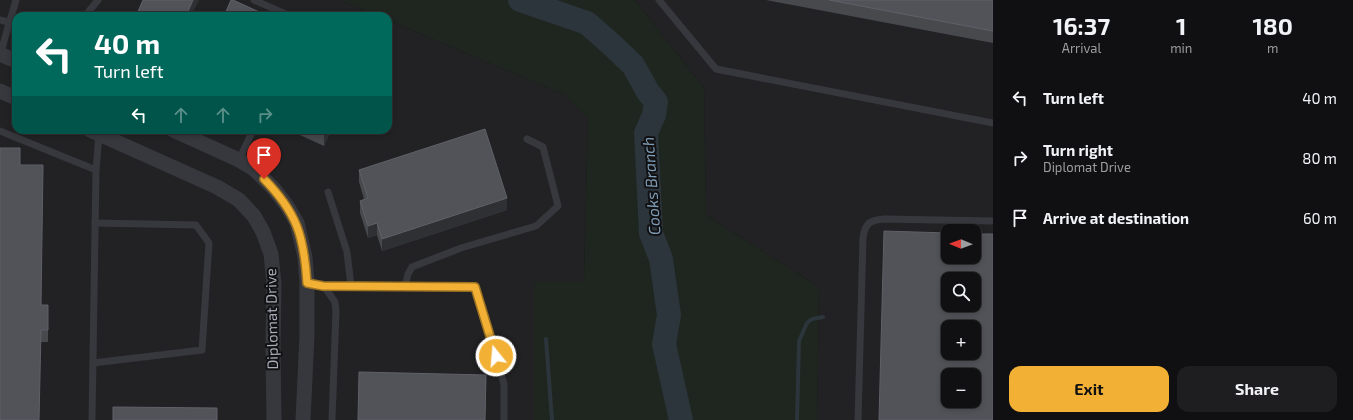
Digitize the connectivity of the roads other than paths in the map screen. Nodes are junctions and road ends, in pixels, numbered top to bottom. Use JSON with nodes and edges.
{"nodes":[{"id":1,"x":16,"y":0,"type":"edge"},
{"id":2,"x":98,"y":0,"type":"edge"},
{"id":3,"x":254,"y":0,"type":"edge"},
{"id":4,"x":659,"y":0,"type":"edge"},
{"id":5,"x":14,"y":12,"type":"edge"},
{"id":6,"x":88,"y":12,"type":"edge"},
{"id":7,"x":281,"y":12,"type":"edge"},
{"id":8,"x":0,"y":20,"type":"edge"},
{"id":9,"x":12,"y":23,"type":"edge"},
{"id":10,"x":12,"y":25,"type":"edge"},
{"id":11,"x":0,"y":54,"type":"edge"},
{"id":12,"x":12,"y":59,"type":"edge"},
{"id":13,"x":0,"y":91,"type":"edge"},
{"id":14,"x":12,"y":96,"type":"edge"},
{"id":15,"x":993,"y":123,"type":"edge"},
{"id":16,"x":0,"y":131,"type":"edge"},
{"id":17,"x":94,"y":134,"type":"edge"},
{"id":18,"x":99,"y":134,"type":"edge"},
{"id":19,"x":182,"y":134,"type":"edge"},
{"id":20,"x":251,"y":134,"type":"edge"},
{"id":21,"x":527,"y":139,"type":"dead end"},
{"id":22,"x":239,"y":160,"type":"junction"},
{"id":23,"x":96,"y":170,"type":"junction"},
{"id":24,"x":328,"y":192,"type":"dead end"},
{"id":25,"x":993,"y":221,"type":"edge"},
{"id":26,"x":95,"y":223,"type":"junction"},
{"id":27,"x":307,"y":283,"type":"junction"},
{"id":28,"x":323,"y":286,"type":"junction"},
{"id":29,"x":352,"y":286,"type":"junction"},
{"id":30,"x":405,"y":287,"type":"junction"},
{"id":31,"x":93,"y":363,"type":"junction"},
{"id":32,"x":92,"y":420,"type":"edge"},
{"id":33,"x":274,"y":420,"type":"edge"},
{"id":34,"x":303,"y":420,"type":"edge"},
{"id":35,"x":332,"y":420,"type":"edge"},
{"id":36,"x":504,"y":420,"type":"edge"},
{"id":37,"x":858,"y":420,"type":"edge"}],
"edges":[{"from":1,"to":5,"type":"lane"},
{"from":2,"to":6,"type":"lane"},
{"from":3,"to":7,"type":"lane"},
{"from":4,"to":15,"type":"lane"},
{"from":8,"to":9,"type":"lane"},
{"from":10,"to":11,"type":"lane"},
{"from":11,"to":12,"type":"street"},
{"from":13,"to":14,"type":"street"},
{"from":16,"to":23,"type":"lane"},
{"from":17,"to":23,"type":"lane"},
{"from":18,"to":33,"type":"street","name":"Diplomat Drive"},
{"from":19,"to":22,"type":"street"},
{"from":20,"to":22,"type":"lane"},
{"from":21,"to":30,"type":"lane"},
{"from":22,"to":27,"type":"street"},
{"from":23,"to":26,"type":"lane"},
{"from":24,"to":29,"type":"lane"},
{"from":25,"to":37,"type":"lane"},
{"from":26,"to":31,"type":"lane"},
{"from":26,"to":31,"type":"lane"},
{"from":27,"to":28,"type":"lane"},
{"from":27,"to":34,"type":"street"},
{"from":28,"to":29,"type":"lane"},
{"from":28,"to":35,"type":"lane"},
{"from":29,"to":30,"type":"lane"},
{"from":30,"to":36,"type":"lane"},
{"from":31,"to":32,"type":"lane"}]}
